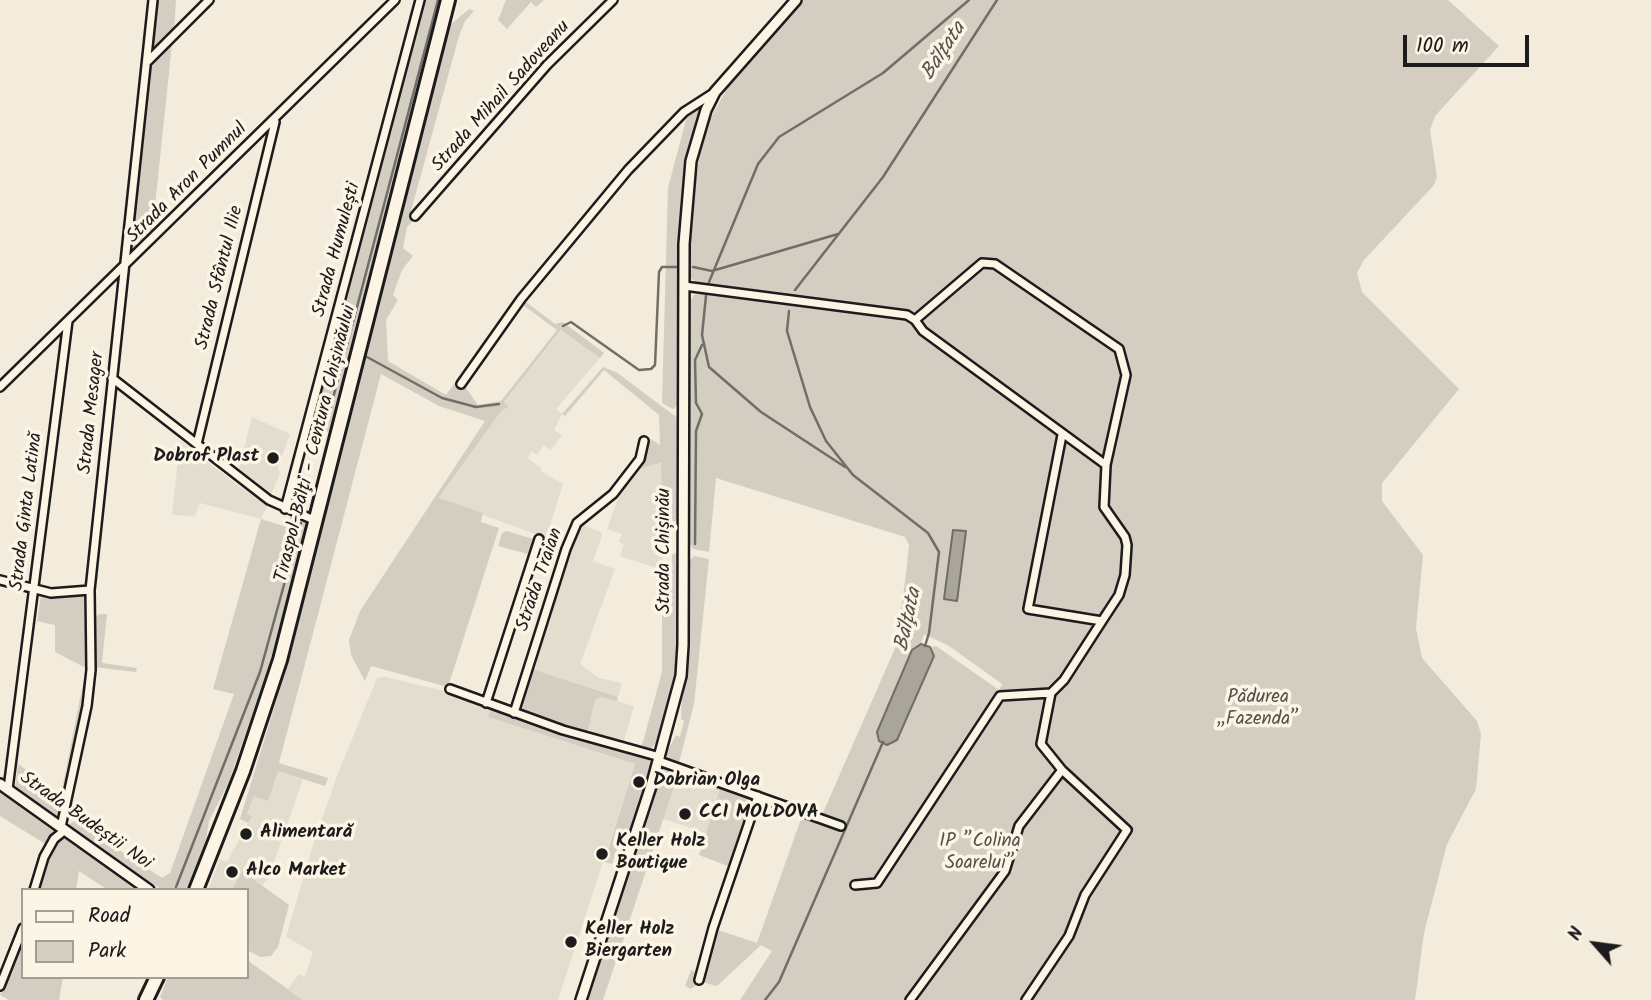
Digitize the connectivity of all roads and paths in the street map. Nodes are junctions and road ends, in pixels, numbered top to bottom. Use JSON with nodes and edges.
{"nodes":[{"id":1,"x":153,"y":0,"type":"edge"},
{"id":2,"x":209,"y":0,"type":"edge"},
{"id":3,"x":395,"y":0,"type":"edge"},
{"id":4,"x":420,"y":0,"type":"edge"},
{"id":5,"x":448,"y":0,"type":"edge"},
{"id":6,"x":613,"y":0,"type":"edge"},
{"id":7,"x":796,"y":0,"type":"edge"},
{"id":8,"x":147,"y":61,"type":"junction"},
{"id":9,"x":715,"y":92,"type":"junction"},
{"id":10,"x":275,"y":119,"type":"junction"},
{"id":11,"x":415,"y":216,"type":"dead end"},
{"id":12,"x":124,"y":268,"type":"junction"},
{"id":13,"x":684,"y":286,"type":"junction"},
{"id":14,"x":915,"y":320,"type":"junction"},
{"id":15,"x":68,"y":321,"type":"junction"},
{"id":16,"x":112,"y":378,"type":"junction"},
{"id":17,"x":461,"y":384,"type":"dead end"},
{"id":18,"x":0,"y":387,"type":"edge"},
{"id":19,"x":1062,"y":435,"type":"junction"},
{"id":20,"x":644,"y":441,"type":"dead end"},
{"id":21,"x":197,"y":444,"type":"junction"},
{"id":22,"x":1106,"y":465,"type":"junction"},
{"id":23,"x":285,"y":509,"type":"junction"},
{"id":24,"x":316,"y":521,"type":"junction"},
{"id":25,"x":539,"y":540,"type":"dead end"},
{"id":26,"x":0,"y":580,"type":"edge"},
{"id":27,"x":35,"y":590,"type":"junction"},
{"id":28,"x":90,"y":590,"type":"junction"},
{"id":29,"x":1102,"y":621,"type":"junction"},
{"id":30,"x":450,"y":690,"type":"dead end"},
{"id":31,"x":1051,"y":693,"type":"junction"},
{"id":32,"x":486,"y":703,"type":"junction"},
{"id":33,"x":514,"y":713,"type":"junction"},
{"id":34,"x":659,"y":759,"type":"junction"},
{"id":35,"x":1062,"y":770,"type":"junction"},
{"id":36,"x":4,"y":787,"type":"edge"},
{"id":37,"x":758,"y":796,"type":"junction"},
{"id":38,"x":841,"y":826,"type":"dead end"},
{"id":39,"x":63,"y":829,"type":"junction"},
{"id":40,"x":855,"y":885,"type":"dead end"},
{"id":41,"x":35,"y":888,"type":"edge"},
{"id":42,"x":146,"y":888,"type":"edge"},
{"id":43,"x":197,"y":888,"type":"edge"},
{"id":44,"x":21,"y":933,"type":"edge"},
{"id":45,"x":156,"y":979,"type":"edge"},
{"id":46,"x":699,"y":980,"type":"dead end"},
{"id":47,"x":1,"y":987,"type":"edge"},
{"id":48,"x":146,"y":1000,"type":"edge"},
{"id":49,"x":581,"y":1000,"type":"edge"},
{"id":50,"x":910,"y":1000,"type":"edge"},
{"id":51,"x":1026,"y":1000,"type":"edge"}],
"edges":[{"from":1,"to":8,"type":"street","name":"Strada Mesager"},
{"from":2,"to":8,"type":"street"},
{"from":3,"to":10,"type":"street","name":"Strada Aron Pumnul"},
{"from":4,"to":23,"type":"street","name":"Strada Humulești"},
{"from":5,"to":24,"type":"highway","name":"Tiraspol-Bălţi - Centura Chișinăului"},
{"from":6,"to":11,"type":"street","name":"Strada Mihail Sadoveanu"},
{"from":7,"to":9,"type":"street","name":"Strada Chișinău"},
{"from":8,"to":12,"type":"street","name":"Strada Mesager"},
{"from":9,"to":13,"type":"street","name":"Strada Chișinău"},
{"from":9,"to":17,"type":"street","name":"Strada Chișinău"},
{"from":10,"to":12,"type":"street","name":"Strada Aron Pumnul"},
{"from":10,"to":21,"type":"street","name":"Strada Sfântul Ilie"},
{"from":12,"to":15,"type":"street","name":"Strada Aron Pumnul"},
{"from":12,"to":16,"type":"street","name":"Strada Mesager"},
{"from":13,"to":14,"type":"street"},
{"from":13,"to":34,"type":"street","name":"Strada Chișinău"},
{"from":14,"to":19,"type":"street"},
{"from":14,"to":22,"type":"street"},
{"from":15,"to":18,"type":"street","name":"Strada Aron Pumnul"},
{"from":15,"to":27,"type":"street","name":"Strada Ginta Latină"},
{"from":16,"to":21,"type":"street"},
{"from":16,"to":28,"type":"street","name":"Strada Mesager"},
{"from":19,"to":22,"type":"street"},
{"from":19,"to":29,"type":"street"},
{"from":20,"to":33,"type":"street","name":"Strada Traian"},
{"from":21,"to":23,"type":"street"},
{"from":22,"to":29,"type":"street"},
{"from":23,"to":24,"type":"street"},
{"from":24,"to":43,"type":"highway","name":"Tiraspol-Bălţi - Centura Chișinăului"},
{"from":25,"to":32,"type":"street","name":"Strada Traian"},
{"from":26,"to":27,"type":"street"},
{"from":27,"to":28,"type":"street"},
{"from":27,"to":36,"type":"street","name":"Strada Ginta Latină"},
{"from":28,"to":39,"type":"street","name":"Strada Mesager"},
{"from":29,"to":31,"type":"street"},
{"from":30,"to":32,"type":"street"},
{"from":31,"to":35,"type":"street"},
{"from":31,"to":40,"type":"street"},
{"from":32,"to":33,"type":"street"},
{"from":33,"to":34,"type":"street"},
{"from":34,"to":37,"type":"street"},
{"from":34,"to":49,"type":"street","name":"Strada Chișinău"},
{"from":35,"to":50,"type":"street"},
{"from":35,"to":51,"type":"street"},
{"from":36,"to":39,"type":"street","name":"Strada Budeștii Noi"},
{"from":37,"to":38,"type":"street"},
{"from":37,"to":46,"type":"street"},
{"from":39,"to":41,"type":"street"},
{"from":39,"to":42,"type":"street","name":"Strada Budeștii Noi"},
{"from":44,"to":47,"type":"street"},
{"from":45,"to":48,"type":"highway"}]}
